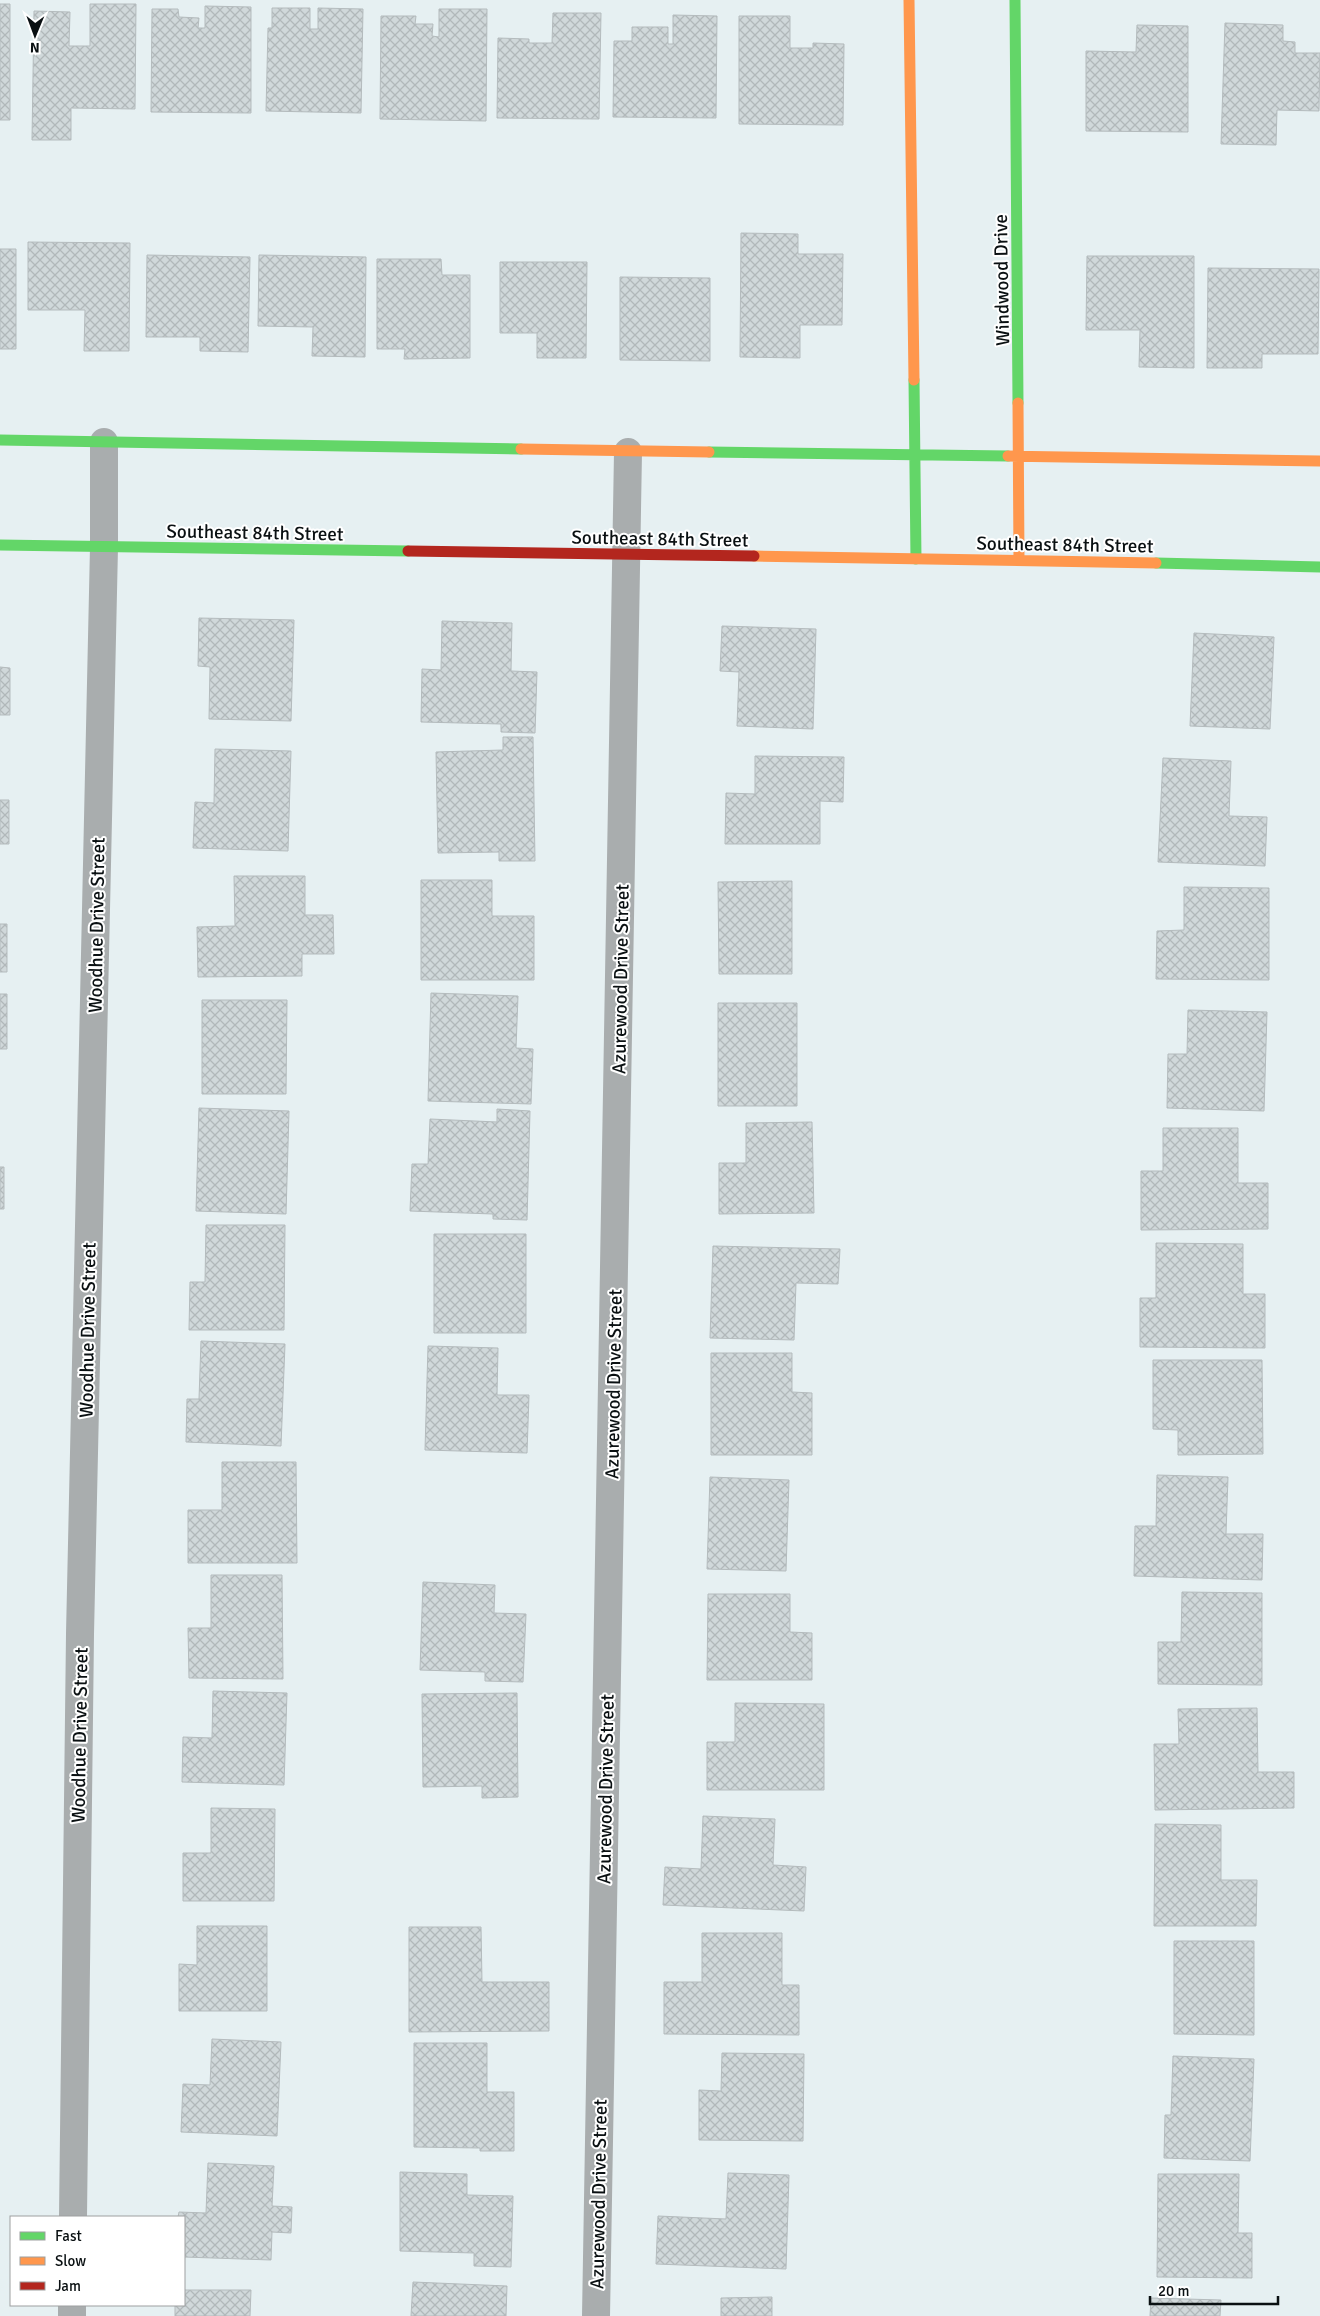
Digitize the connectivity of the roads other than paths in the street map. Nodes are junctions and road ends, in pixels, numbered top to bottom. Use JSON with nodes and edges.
{"nodes":[{"id":1,"x":909,"y":0,"type":"edge"},
{"id":2,"x":1015,"y":0,"type":"edge"},
{"id":3,"x":0,"y":440,"type":"edge"},
{"id":4,"x":104,"y":442,"type":"junction"},
{"id":5,"x":628,"y":452,"type":"junction"},
{"id":6,"x":915,"y":454,"type":"junction"},
{"id":7,"x":1020,"y":456,"type":"junction"},
{"id":8,"x":1320,"y":461,"type":"edge"},
{"id":9,"x":0,"y":545,"type":"edge"},
{"id":10,"x":104,"y":547,"type":"junction"},
{"id":11,"x":628,"y":555,"type":"junction"},
{"id":12,"x":916,"y":559,"type":"junction"},
{"id":13,"x":1020,"y":560,"type":"junction"},
{"id":14,"x":1320,"y":568,"type":"edge"},
{"id":15,"x":73,"y":2216,"type":"edge"},
{"id":16,"x":596,"y":2316,"type":"edge"}],
"edges":[{"from":1,"to":6,"type":"street"},
{"from":2,"to":7,"type":"street","name":"Windwood Drive"},
{"from":3,"to":4,"type":"street"},
{"from":4,"to":5,"type":"street"},
{"from":4,"to":10,"type":"street","name":"Woodhue Drive Street"},
{"from":5,"to":6,"type":"street"},
{"from":5,"to":11,"type":"street","name":"Azurewood Drive Street"},
{"from":6,"to":7,"type":"street"},
{"from":6,"to":12,"type":"street"},
{"from":7,"to":8,"type":"street"},
{"from":7,"to":13,"type":"street","name":"Windwood Drive"},
{"from":9,"to":10,"type":"street","name":"Southeast 84th Street"},
{"from":10,"to":11,"type":"street","name":"Southeast 84th Street"},
{"from":10,"to":15,"type":"street","name":"Woodhue Drive Street"},
{"from":11,"to":12,"type":"street","name":"Southeast 84th Street"},
{"from":11,"to":16,"type":"street","name":"Azurewood Drive Street"},
{"from":12,"to":13,"type":"street","name":"Southeast 84th Street"},
{"from":13,"to":14,"type":"street","name":"Southeast 84th Street"}]}
